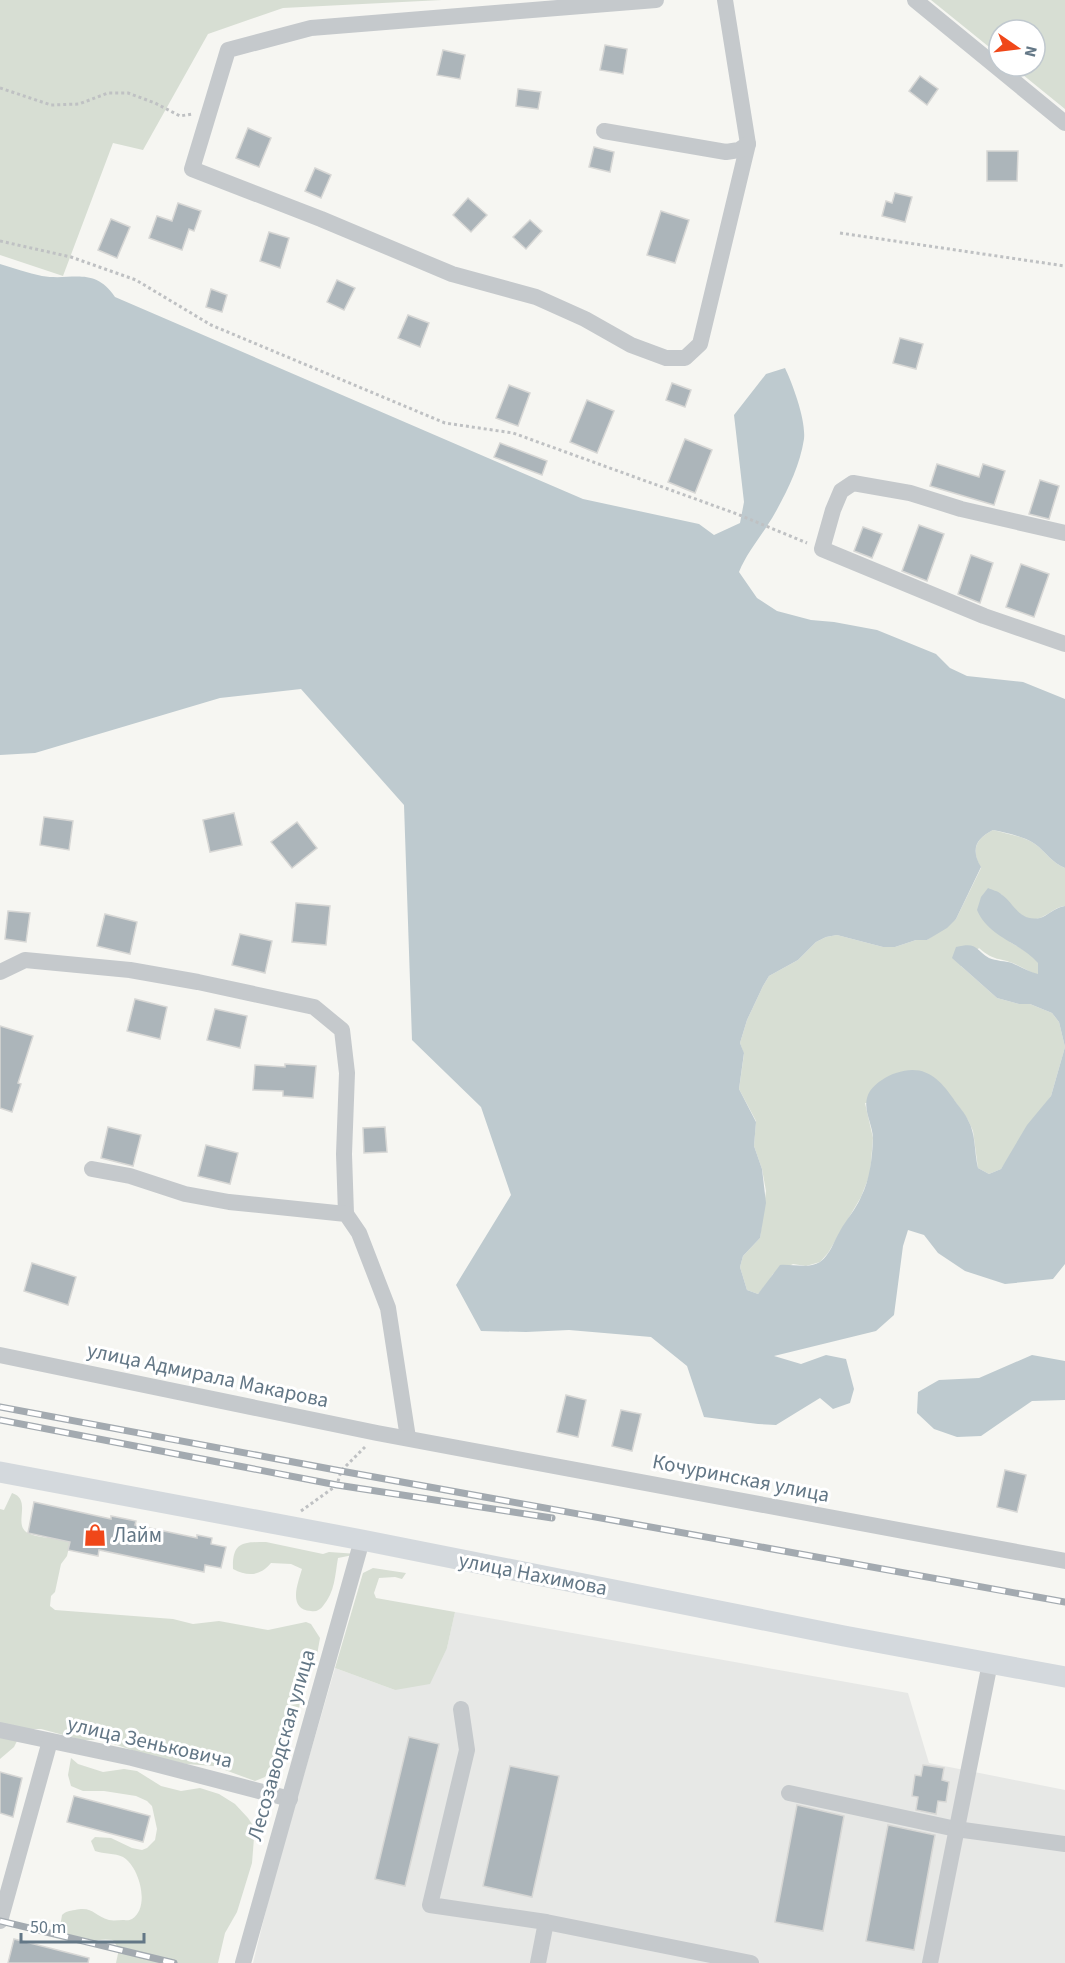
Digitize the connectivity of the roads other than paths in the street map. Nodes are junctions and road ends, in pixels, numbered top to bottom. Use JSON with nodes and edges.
{"nodes":[{"id":1,"x":656,"y":0,"type":"edge"},
{"id":2,"x":725,"y":0,"type":"edge"},
{"id":3,"x":915,"y":0,"type":"edge"},
{"id":4,"x":1065,"y":123,"type":"edge"},
{"id":5,"x":604,"y":130,"type":"dead end"},
{"id":6,"x":748,"y":144,"type":"junction"},
{"id":7,"x":1065,"y":534,"type":"edge"},
{"id":8,"x":1065,"y":644,"type":"edge"},
{"id":9,"x":0,"y":972,"type":"edge"},
{"id":10,"x":92,"y":1169,"type":"dead end"},
{"id":11,"x":346,"y":1214,"type":"junction"},
{"id":12,"x":0,"y":1355,"type":"edge"},
{"id":13,"x":408,"y":1438,"type":"junction"},
{"id":14,"x":0,"y":1472,"type":"edge"},
{"id":15,"x":362,"y":1540,"type":"junction"},
{"id":16,"x":1065,"y":1561,"type":"edge"},
{"id":17,"x":990,"y":1663,"type":"junction"},
{"id":18,"x":1065,"y":1677,"type":"edge"},
{"id":19,"x":461,"y":1709,"type":"dead end"},
{"id":20,"x":0,"y":1730,"type":"edge"},
{"id":21,"x":50,"y":1741,"type":"junction"},
{"id":22,"x":789,"y":1793,"type":"dead end"},
{"id":23,"x":290,"y":1798,"type":"junction"},
{"id":24,"x":957,"y":1829,"type":"junction"},
{"id":25,"x":1065,"y":1844,"type":"edge"},
{"id":26,"x":0,"y":1921,"type":"edge"},
{"id":27,"x":546,"y":1923,"type":"junction"},
{"id":28,"x":243,"y":1963,"type":"edge"},
{"id":29,"x":538,"y":1963,"type":"edge"},
{"id":30,"x":751,"y":1963,"type":"edge"},
{"id":31,"x":930,"y":1963,"type":"edge"}],
"edges":[{"from":1,"to":6,"type":"street"},
{"from":2,"to":6,"type":"street"},
{"from":3,"to":4,"type":"street"},
{"from":5,"to":6,"type":"street"},
{"from":7,"to":8,"type":"street"},
{"from":9,"to":11,"type":"street"},
{"from":10,"to":11,"type":"street"},
{"from":11,"to":13,"type":"street"},
{"from":12,"to":13,"type":"street","name":"улица Адмирала Макарова"},
{"from":13,"to":16,"type":"street","name":"Кочуринская улица"},
{"from":14,"to":15,"type":"main road","name":"улица Нахимова"},
{"from":15,"to":17,"type":"main road","name":"улица Нахимова"},
{"from":15,"to":23,"type":"street","name":"Лесозаводская улица"},
{"from":17,"to":18,"type":"main road","name":"улица Нахимова"},
{"from":17,"to":24,"type":"street"},
{"from":19,"to":27,"type":"street"},
{"from":20,"to":21,"type":"street","name":"улица Зеньковича"},
{"from":21,"to":23,"type":"street","name":"улица Зеньковича"},
{"from":21,"to":26,"type":"street"},
{"from":22,"to":24,"type":"street"},
{"from":23,"to":28,"type":"street","name":"Лесозаводская улица"},
{"from":24,"to":25,"type":"street"},
{"from":24,"to":31,"type":"street"},
{"from":27,"to":29,"type":"street"},
{"from":27,"to":30,"type":"street"}]}
